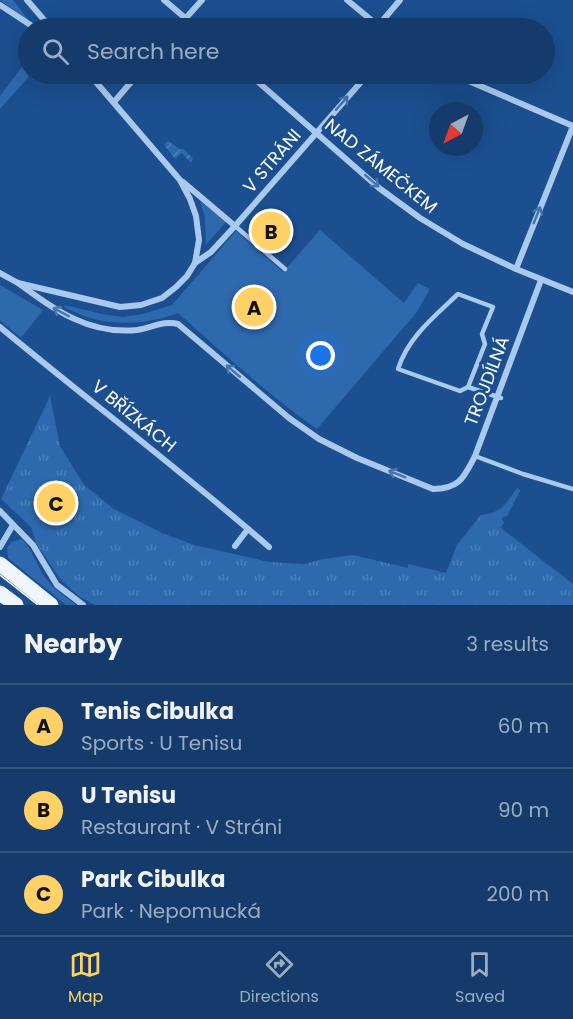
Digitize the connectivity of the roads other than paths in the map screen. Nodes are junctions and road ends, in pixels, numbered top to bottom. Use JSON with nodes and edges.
{"nodes":[{"id":1,"x":27,"y":0,"type":"edge"},
{"id":2,"x":165,"y":0,"type":"edge"},
{"id":3,"x":202,"y":0,"type":"edge"},
{"id":4,"x":347,"y":0,"type":"edge"},
{"id":5,"x":400,"y":0,"type":"edge"},
{"id":6,"x":0,"y":5,"type":"edge"},
{"id":7,"x":19,"y":18,"type":"edge"},
{"id":8,"x":42,"y":18,"type":"edge"},
{"id":9,"x":185,"y":18,"type":"edge"},
{"id":10,"x":187,"y":18,"type":"edge"},
{"id":11,"x":369,"y":18,"type":"edge"},
{"id":12,"x":387,"y":18,"type":"edge"},
{"id":13,"x":98,"y":84,"type":"edge"},
{"id":14,"x":129,"y":84,"type":"edge"},
{"id":15,"x":260,"y":84,"type":"edge"},
{"id":16,"x":359,"y":84,"type":"edge"},
{"id":17,"x":476,"y":84,"type":"edge"},
{"id":18,"x":114,"y":102,"type":"junction"},
{"id":19,"x":573,"y":126,"type":"edge"},
{"id":20,"x":316,"y":133,"type":"junction"},
{"id":21,"x":180,"y":180,"type":"junction"},
{"id":22,"x":235,"y":226,"type":"junction"},
{"id":23,"x":195,"y":263,"type":"junction"},
{"id":24,"x":285,"y":269,"type":"dead end"},
{"id":25,"x":516,"y":269,"type":"junction"},
{"id":26,"x":0,"y":273,"type":"edge"},
{"id":27,"x":541,"y":280,"type":"junction"},
{"id":28,"x":18,"y":283,"type":"junction"},
{"id":29,"x":573,"y":292,"type":"edge"},
{"id":30,"x":0,"y":327,"type":"edge"},
{"id":31,"x":468,"y":387,"type":"junction"},
{"id":32,"x":499,"y":397,"type":"junction"},
{"id":33,"x":475,"y":456,"type":"junction"},
{"id":34,"x":573,"y":489,"type":"edge"},
{"id":35,"x":0,"y":511,"type":"edge"},
{"id":36,"x":13,"y":525,"type":"junction"},
{"id":37,"x":248,"y":529,"type":"junction"},
{"id":38,"x":235,"y":546,"type":"dead end"},
{"id":39,"x":0,"y":547,"type":"edge"},
{"id":40,"x":269,"y":547,"type":"dead end"},
{"id":41,"x":0,"y":564,"type":"edge"},
{"id":42,"x":0,"y":593,"type":"edge"},
{"id":43,"x":16,"y":605,"type":"edge"},
{"id":44,"x":51,"y":605,"type":"edge"},
{"id":45,"x":83,"y":605,"type":"edge"}],
"edges":[{"from":1,"to":8,"type":"street"},
{"from":2,"to":9,"type":"street"},
{"from":3,"to":10,"type":"street"},
{"from":4,"to":11,"type":"street"},
{"from":5,"to":12,"type":"street"},
{"from":6,"to":7,"type":"street"},
{"from":13,"to":18,"type":"street"},
{"from":14,"to":18,"type":"street"},
{"from":15,"to":20,"type":"street","name":"NAD ZÁMEČKEM"},
{"from":20,"to":16,"type":"street","name":"V STRÁNI","one_way":true},
{"from":17,"to":19,"type":"street"},
{"from":18,"to":21,"type":"street"},
{"from":25,"to":19,"type":"street","one_way":true},
{"from":20,"to":22,"type":"street","name":"V STRÁNI"},
{"from":20,"to":25,"type":"street","name":"NAD ZÁMEČKEM","one_way":true},
{"from":21,"to":22,"type":"street"},
{"from":21,"to":23,"type":"street"},
{"from":22,"to":23,"type":"street","name":"V STRÁNI"},
{"from":22,"to":24,"type":"lane"},
{"from":23,"to":28,"type":"street","name":"V STRÁNI"},
{"from":25,"to":27,"type":"street","name":"NAD ZÁMEČKEM"},
{"from":26,"to":28,"type":"street"},
{"from":27,"to":29,"type":"street","name":"NAD ZÁMEČKEM"},
{"from":27,"to":32,"type":"street","name":"TROJDÍLNÁ"},
{"from":33,"to":28,"type":"street","name":"TROJDÍLNÁ","one_way":true},
{"from":30,"to":37,"type":"street","name":"V BŘÍZKÁCH"},
{"from":31,"to":31,"type":"lane"},
{"from":31,"to":32,"type":"lane"},
{"from":32,"to":33,"type":"street","name":"TROJDÍLNÁ"},
{"from":33,"to":34,"type":"lane"},
{"from":35,"to":36,"type":"street"},
{"from":36,"to":39,"type":"street"},
{"from":36,"to":45,"type":"street"},
{"from":37,"to":38,"type":"street"},
{"from":37,"to":40,"type":"street","name":"V BŘÍZKÁCH"},
{"from":41,"to":44,"type":"main road"},
{"from":42,"to":43,"type":"main road"}]}
